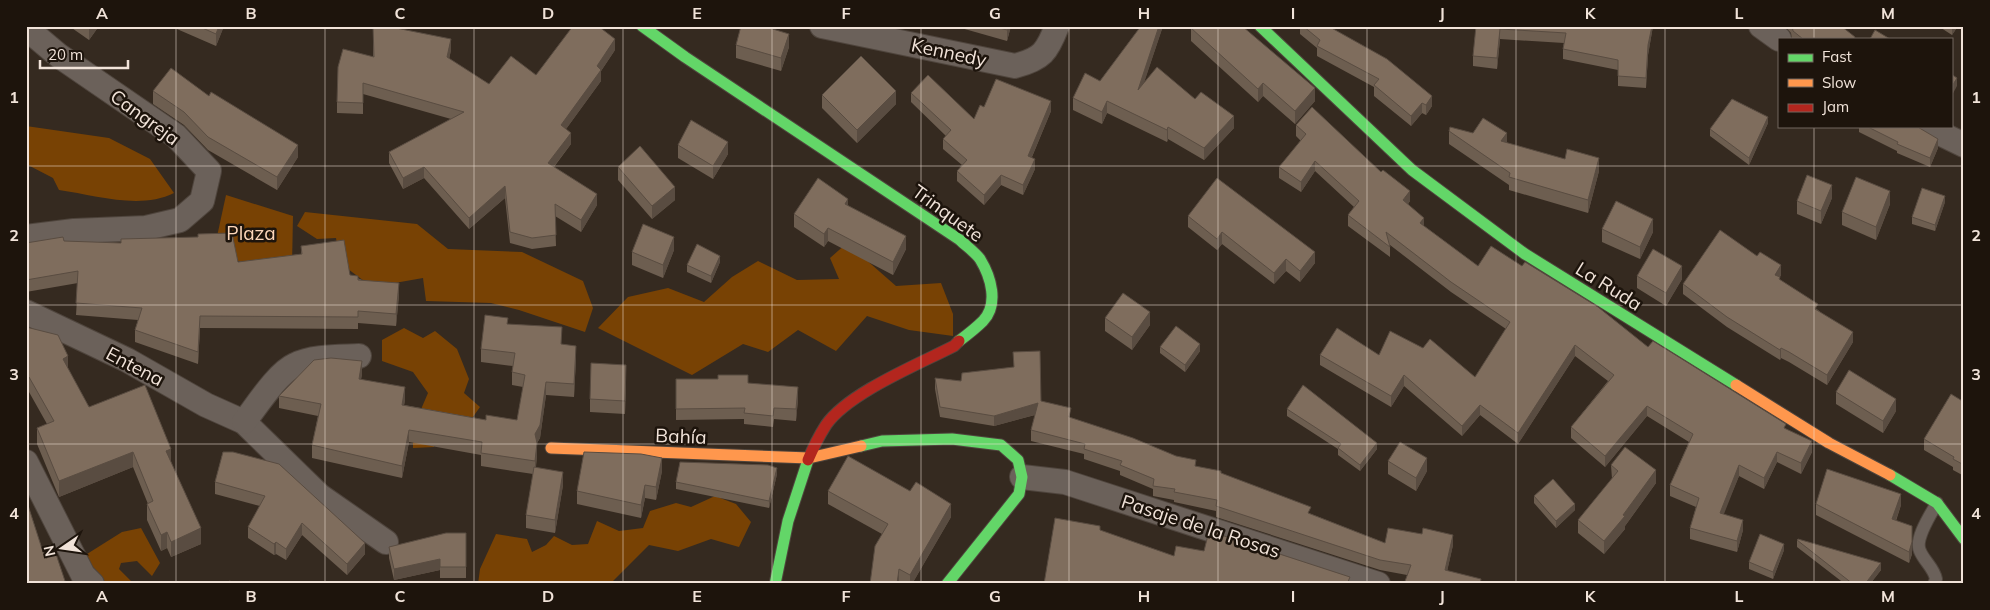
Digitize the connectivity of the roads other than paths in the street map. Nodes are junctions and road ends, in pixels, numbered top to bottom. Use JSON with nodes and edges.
{"nodes":[{"id":1,"x":642,"y":26,"type":"edge"},
{"id":2,"x":822,"y":26,"type":"edge"},
{"id":3,"x":1057,"y":26,"type":"edge"},
{"id":4,"x":1260,"y":26,"type":"edge"},
{"id":5,"x":1760,"y":26,"type":"edge"},
{"id":6,"x":26,"y":28,"type":"edge"},
{"id":7,"x":1778,"y":38,"type":"edge"},
{"id":8,"x":1930,"y":128,"type":"edge"},
{"id":9,"x":1964,"y":145,"type":"edge"},
{"id":10,"x":26,"y":237,"type":"edge"},
{"id":11,"x":26,"y":312,"type":"edge"},
{"id":12,"x":359,"y":356,"type":"dead end"},
{"id":13,"x":244,"y":422,"type":"junction"},
{"id":14,"x":551,"y":448,"type":"dead end"},
{"id":15,"x":809,"y":458,"type":"junction"},
{"id":16,"x":26,"y":462,"type":"edge"},
{"id":17,"x":1022,"y":477,"type":"junction"},
{"id":18,"x":1937,"y":503,"type":"junction"},
{"id":19,"x":1964,"y":540,"type":"edge"},
{"id":20,"x":386,"y":542,"type":"dead end"},
{"id":21,"x":92,"y":584,"type":"edge"},
{"id":22,"x":775,"y":584,"type":"edge"},
{"id":23,"x":947,"y":584,"type":"edge"},
{"id":24,"x":1378,"y":584,"type":"edge"},
{"id":25,"x":1934,"y":584,"type":"edge"}],
"edges":[{"from":1,"to":15,"type":"street","name":"Trinquete"},
{"from":2,"to":3,"type":"street","name":"Kennedy"},
{"from":4,"to":18,"type":"street","name":"La Ruda"},
{"from":5,"to":7,"type":"street"},
{"from":6,"to":10,"type":"street","name":"Cangreja"},
{"from":8,"to":9,"type":"street"},
{"from":11,"to":13,"type":"street","name":"Entena"},
{"from":12,"to":13,"type":"street"},
{"from":13,"to":20,"type":"street","name":"Entena"},
{"from":14,"to":15,"type":"street","name":"Bahía"},
{"from":15,"to":17,"type":"street","name":"Bahía"},
{"from":15,"to":22,"type":"street","name":"Trinquete"},
{"from":16,"to":21,"type":"street"},
{"from":17,"to":23,"type":"street"},
{"from":17,"to":24,"type":"street","name":"Pasaje de la Rosas"},
{"from":18,"to":19,"type":"street","name":"La Ruda"},
{"from":18,"to":25,"type":"lane"}]}
